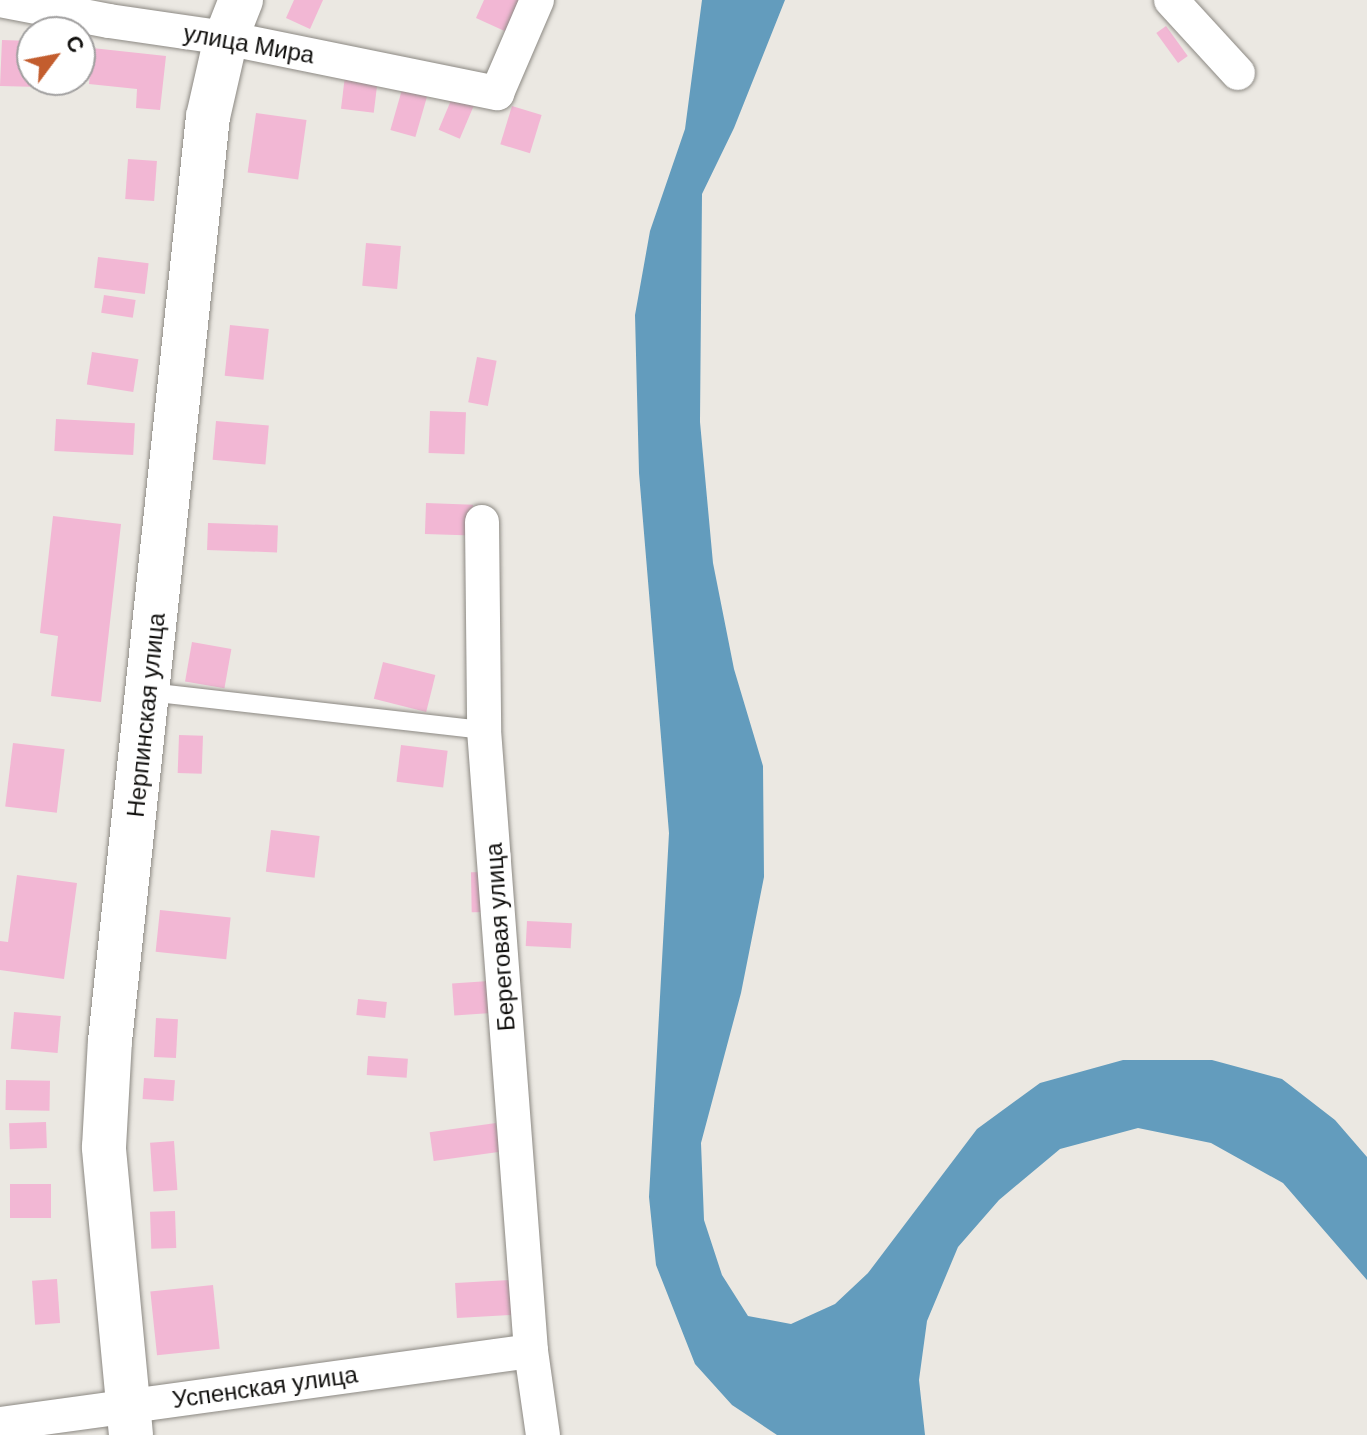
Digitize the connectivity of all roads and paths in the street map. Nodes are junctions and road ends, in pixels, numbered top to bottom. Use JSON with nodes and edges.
{"nodes":[{"id":1,"x":0,"y":0,"type":"edge"},
{"id":2,"x":537,"y":0,"type":"edge"},
{"id":3,"x":1171,"y":0,"type":"edge"},
{"id":4,"x":233,"y":19,"type":"edge"},
{"id":5,"x":1238,"y":73,"type":"dead end"},
{"id":6,"x":482,"y":522,"type":"dead end"},
{"id":7,"x":149,"y":692,"type":"junction"},
{"id":8,"x":484,"y":730,"type":"junction"},
{"id":9,"x":531,"y":1351,"type":"junction"},
{"id":10,"x":129,"y":1420,"type":"edge"},
{"id":11,"x":0,"y":1424,"type":"edge"},
{"id":12,"x":543,"y":1435,"type":"edge"}],
"edges":[{"from":1,"to":4,"type":"street","name":"улица Мира"},
{"from":2,"to":4,"type":"street","name":"улица Мира"},
{"from":3,"to":5,"type":"street"},
{"from":4,"to":7,"type":"main road","name":"Нерпинская улица"},
{"from":6,"to":8,"type":"street","name":"Береговая улица"},
{"from":7,"to":8,"type":"lane"},
{"from":7,"to":10,"type":"main road","name":"Нерпинская улица"},
{"from":8,"to":9,"type":"street","name":"Береговая улица"},
{"from":9,"to":10,"type":"street","name":"Успенская улица"},
{"from":9,"to":12,"type":"street","name":"Береговая улица"},
{"from":10,"to":11,"type":"street","name":"Успенская улица"}]}
